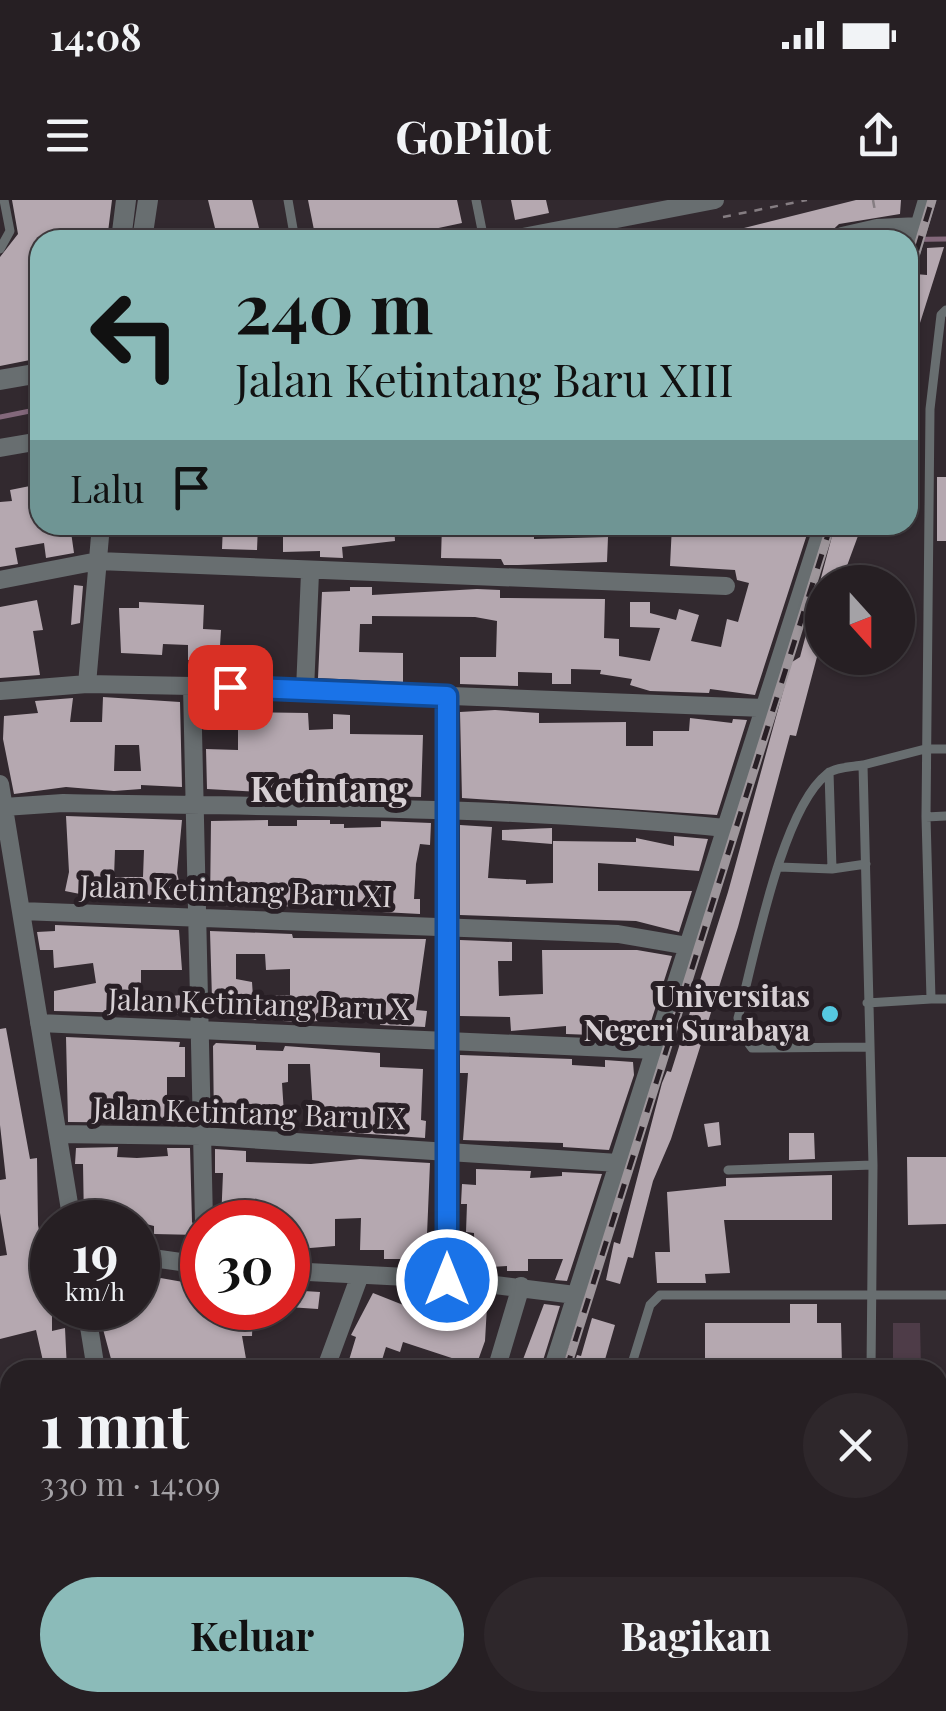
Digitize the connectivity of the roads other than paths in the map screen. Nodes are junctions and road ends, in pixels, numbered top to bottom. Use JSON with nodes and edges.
{"nodes":[{"id":1,"x":4,"y":200,"type":"edge"},
{"id":2,"x":126,"y":200,"type":"edge"},
{"id":3,"x":148,"y":200,"type":"edge"},
{"id":4,"x":288,"y":200,"type":"edge"},
{"id":5,"x":476,"y":200,"type":"edge"},
{"id":6,"x":714,"y":200,"type":"edge"},
{"id":7,"x":926,"y":200,"type":"edge"},
{"id":8,"x":632,"y":208,"type":"edge"},
{"id":9,"x":122,"y":230,"type":"edge"},
{"id":10,"x":144,"y":230,"type":"edge"},
{"id":11,"x":293,"y":230,"type":"edge"},
{"id":12,"x":482,"y":230,"type":"edge"},
{"id":13,"x":547,"y":230,"type":"edge"},
{"id":14,"x":870,"y":230,"type":"edge"},
{"id":15,"x":904,"y":230,"type":"edge"},
{"id":16,"x":918,"y":231,"type":"edge"},
{"id":17,"x":0,"y":250,"type":"edge"},
{"id":18,"x":946,"y":310,"type":"edge"},
{"id":19,"x":30,"y":375,"type":"edge"},
{"id":20,"x":0,"y":380,"type":"edge"},
{"id":21,"x":30,"y":443,"type":"edge"},
{"id":22,"x":0,"y":448,"type":"edge"},
{"id":23,"x":100,"y":535,"type":"edge"},
{"id":24,"x":820,"y":535,"type":"edge"},
{"id":25,"x":98,"y":561,"type":"junction"},
{"id":26,"x":310,"y":573,"type":"junction"},
{"id":27,"x":0,"y":580,"type":"edge"},
{"id":28,"x":726,"y":586,"type":"dead end"},
{"id":29,"x":88,"y":684,"type":"junction"},
{"id":30,"x":192,"y":686,"type":"junction"},
{"id":31,"x":305,"y":690,"type":"junction"},
{"id":32,"x":0,"y":691,"type":"edge"},
{"id":33,"x":447,"y":696,"type":"junction"},
{"id":34,"x":764,"y":708,"type":"junction"},
{"id":35,"x":925,"y":749,"type":"junction"},
{"id":36,"x":946,"y":749,"type":"edge"},
{"id":37,"x":863,"y":765,"type":"junction"},
{"id":38,"x":829,"y":771,"type":"junction"},
{"id":39,"x":0,"y":784,"type":"edge"},
{"id":40,"x":195,"y":806,"type":"junction"},
{"id":41,"x":4,"y":808,"type":"junction"},
{"id":42,"x":447,"y":810,"type":"junction"},
{"id":43,"x":946,"y":816,"type":"edge"},
{"id":44,"x":926,"y":817,"type":"junction"},
{"id":45,"x":724,"y":828,"type":"junction"},
{"id":46,"x":866,"y":864,"type":"junction"},
{"id":47,"x":780,"y":866,"type":"junction"},
{"id":48,"x":832,"y":869,"type":"junction"},
{"id":49,"x":21,"y":911,"type":"junction"},
{"id":50,"x":198,"y":918,"type":"junction"},
{"id":51,"x":447,"y":927,"type":"junction"},
{"id":52,"x":688,"y":946,"type":"junction"},
{"id":53,"x":946,"y":999,"type":"edge"},
{"id":54,"x":930,"y":1000,"type":"junction"},
{"id":55,"x":868,"y":1003,"type":"junction"},
{"id":56,"x":39,"y":1023,"type":"junction"},
{"id":57,"x":200,"y":1030,"type":"junction"},
{"id":58,"x":447,"y":1040,"type":"junction"},
{"id":59,"x":869,"y":1047,"type":"junction"},
{"id":60,"x":655,"y":1050,"type":"junction"},
{"id":61,"x":58,"y":1134,"type":"junction"},
{"id":62,"x":202,"y":1136,"type":"junction"},
{"id":63,"x":447,"y":1150,"type":"junction"},
{"id":64,"x":618,"y":1163,"type":"junction"},
{"id":65,"x":873,"y":1165,"type":"junction"},
{"id":66,"x":728,"y":1170,"type":"dead end"},
{"id":67,"x":68,"y":1200,"type":"edge"},
{"id":68,"x":203,"y":1200,"type":"edge"},
{"id":69,"x":310,"y":1272,"type":"edge"},
{"id":70,"x":360,"y":1276,"type":"junction"},
{"id":71,"x":447,"y":1280,"type":"junction"},
{"id":72,"x":521,"y":1286,"type":"junction"},
{"id":73,"x":575,"y":1295,"type":"junction"},
{"id":74,"x":946,"y":1295,"type":"edge"},
{"id":75,"x":872,"y":1297,"type":"junction"},
{"id":76,"x":90,"y":1330,"type":"edge"},
{"id":77,"x":94,"y":1360,"type":"edge"},
{"id":78,"x":329,"y":1360,"type":"edge"},
{"id":79,"x":499,"y":1360,"type":"edge"},
{"id":80,"x":555,"y":1360,"type":"edge"},
{"id":81,"x":633,"y":1360,"type":"edge"},
{"id":82,"x":871,"y":1360,"type":"edge"}],
"edges":[{"from":1,"to":17,"type":"lane"},
{"from":2,"to":9,"type":"street"},
{"from":3,"to":10,"type":"street"},
{"from":4,"to":11,"type":"lane"},
{"from":5,"to":12,"type":"lane"},
{"from":6,"to":8,"type":"street"},
{"from":7,"to":16,"type":"street"},
{"from":8,"to":13,"type":"street"},
{"from":14,"to":15,"type":"street"},
{"from":18,"to":35,"type":"lane"},
{"from":19,"to":20,"type":"street"},
{"from":21,"to":22,"type":"street"},
{"from":23,"to":25,"type":"street"},
{"from":24,"to":34,"type":"street"},
{"from":25,"to":26,"type":"street"},
{"from":25,"to":27,"type":"street"},
{"from":25,"to":29,"type":"street"},
{"from":26,"to":28,"type":"street"},
{"from":26,"to":31,"type":"street"},
{"from":29,"to":30,"type":"street"},
{"from":29,"to":32,"type":"street"},
{"from":30,"to":31,"type":"street"},
{"from":30,"to":40,"type":"street"},
{"from":31,"to":33,"type":"street"},
{"from":33,"to":34,"type":"street"},
{"from":33,"to":42,"type":"street"},
{"from":34,"to":45,"type":"street"},
{"from":35,"to":36,"type":"lane"},
{"from":35,"to":37,"type":"lane"},
{"from":35,"to":44,"type":"lane"},
{"from":37,"to":38,"type":"lane"},
{"from":37,"to":46,"type":"lane"},
{"from":38,"to":47,"type":"lane"},
{"from":38,"to":48,"type":"lane"},
{"from":39,"to":41,"type":"street"},
{"from":40,"to":41,"type":"street"},
{"from":40,"to":42,"type":"street"},
{"from":40,"to":50,"type":"street"},
{"from":41,"to":49,"type":"street"},
{"from":42,"to":45,"type":"street"},
{"from":42,"to":51,"type":"street"},
{"from":43,"to":44,"type":"lane"},
{"from":44,"to":54,"type":"lane"},
{"from":45,"to":52,"type":"street"},
{"from":46,"to":48,"type":"lane"},
{"from":46,"to":55,"type":"lane"},
{"from":47,"to":48,"type":"lane"},
{"from":47,"to":59,"type":"lane"},
{"from":49,"to":50,"type":"street","name":"Jalan Ketintang Baru XI"},
{"from":49,"to":56,"type":"street"},
{"from":50,"to":51,"type":"street","name":"Jalan Ketintang Baru XI"},
{"from":50,"to":57,"type":"street"},
{"from":51,"to":52,"type":"street","name":"Jalan Ketintang Baru XI"},
{"from":51,"to":58,"type":"street"},
{"from":52,"to":60,"type":"street"},
{"from":53,"to":54,"type":"lane"},
{"from":54,"to":55,"type":"lane"},
{"from":55,"to":59,"type":"lane"},
{"from":56,"to":57,"type":"street","name":"Jalan Ketintang Baru X"},
{"from":56,"to":61,"type":"street"},
{"from":57,"to":58,"type":"street","name":"Jalan Ketintang Baru X"},
{"from":57,"to":62,"type":"street"},
{"from":58,"to":60,"type":"street","name":"Jalan Ketintang Baru X"},
{"from":58,"to":63,"type":"street"},
{"from":59,"to":65,"type":"lane"},
{"from":60,"to":64,"type":"street"},
{"from":61,"to":62,"type":"street","name":"Jalan Ketintang Baru IX"},
{"from":61,"to":67,"type":"street"},
{"from":62,"to":63,"type":"street","name":"Jalan Ketintang Baru IX"},
{"from":62,"to":68,"type":"street"},
{"from":63,"to":64,"type":"street","name":"Jalan Ketintang Baru IX"},
{"from":63,"to":71,"type":"street"},
{"from":64,"to":73,"type":"street"},
{"from":65,"to":66,"type":"lane"},
{"from":65,"to":75,"type":"lane"},
{"from":69,"to":70,"type":"street"},
{"from":70,"to":71,"type":"street"},
{"from":70,"to":78,"type":"street"},
{"from":71,"to":72,"type":"street"},
{"from":72,"to":73,"type":"street"},
{"from":72,"to":79,"type":"street"},
{"from":73,"to":80,"type":"street"},
{"from":74,"to":75,"type":"lane"},
{"from":75,"to":81,"type":"lane"},
{"from":75,"to":82,"type":"lane"},
{"from":76,"to":77,"type":"street"}]}
